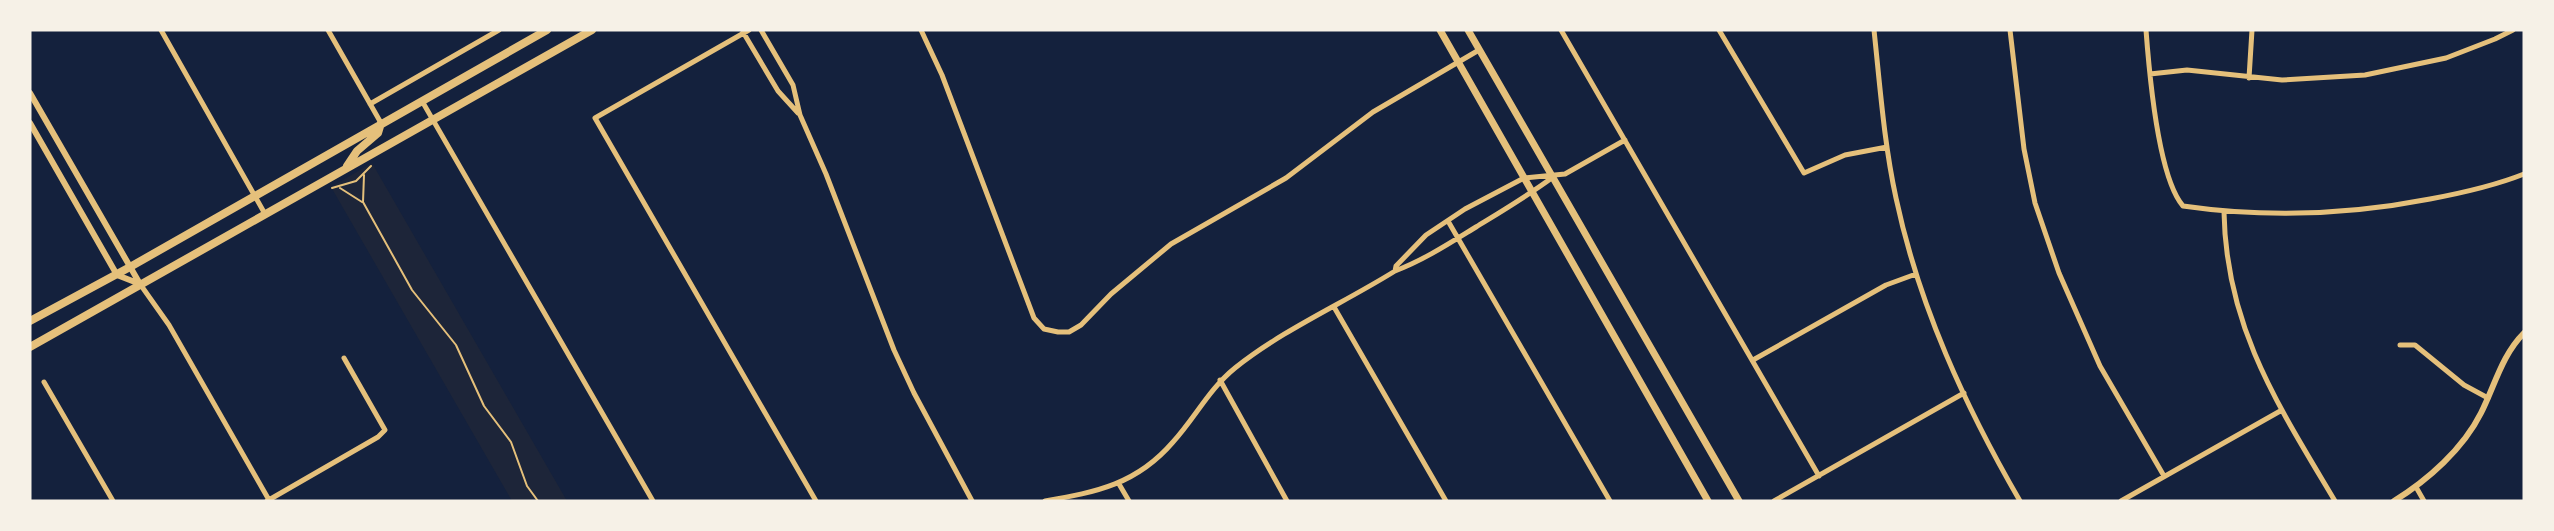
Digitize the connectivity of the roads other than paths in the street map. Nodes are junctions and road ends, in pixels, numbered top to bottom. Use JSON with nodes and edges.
{"nodes":[{"id":1,"x":161,"y":30,"type":"edge"},
{"id":2,"x":328,"y":30,"type":"edge"},
{"id":3,"x":497,"y":30,"type":"edge"},
{"id":4,"x":547,"y":30,"type":"edge"},
{"id":5,"x":593,"y":30,"type":"edge"},
{"id":6,"x":761,"y":30,"type":"edge"},
{"id":7,"x":921,"y":30,"type":"edge"},
{"id":8,"x":1440,"y":30,"type":"edge"},
{"id":9,"x":1468,"y":30,"type":"edge"},
{"id":10,"x":1561,"y":30,"type":"edge"},
{"id":11,"x":1719,"y":30,"type":"edge"},
{"id":12,"x":1874,"y":30,"type":"edge"},
{"id":13,"x":2010,"y":30,"type":"edge"},
{"id":14,"x":2146,"y":30,"type":"edge"},
{"id":15,"x":2252,"y":30,"type":"edge"},
{"id":16,"x":2513,"y":30,"type":"edge"},
{"id":17,"x":745,"y":31,"type":"edge"},
{"id":18,"x":1479,"y":50,"type":"junction"},
{"id":19,"x":1459,"y":62,"type":"junction"},
{"id":20,"x":2150,"y":74,"type":"junction"},
{"id":21,"x":2249,"y":78,"type":"junction"},
{"id":22,"x":30,"y":93,"type":"edge"},
{"id":23,"x":422,"y":100,"type":"junction"},
{"id":24,"x":370,"y":104,"type":"junction"},
{"id":25,"x":800,"y":115,"type":"junction"},
{"id":26,"x":432,"y":119,"type":"junction"},
{"id":27,"x":30,"y":123,"type":"edge"},
{"id":28,"x":381,"y":123,"type":"junction"},
{"id":29,"x":1625,"y":139,"type":"junction"},
{"id":30,"x":1887,"y":147,"type":"junction"},
{"id":31,"x":345,"y":169,"type":"junction"},
{"id":32,"x":2524,"y":174,"type":"edge"},
{"id":33,"x":1524,"y":177,"type":"junction"},
{"id":34,"x":1553,"y":177,"type":"junction"},
{"id":35,"x":1533,"y":192,"type":"junction"},
{"id":36,"x":254,"y":195,"type":"junction"},
{"id":37,"x":2224,"y":212,"type":"junction"},
{"id":38,"x":265,"y":214,"type":"junction"},
{"id":39,"x":1448,"y":221,"type":"junction"},
{"id":40,"x":1458,"y":238,"type":"junction"},
{"id":41,"x":130,"y":267,"type":"junction"},
{"id":42,"x":1395,"y":271,"type":"junction"},
{"id":43,"x":1916,"y":274,"type":"junction"},
{"id":44,"x":117,"y":275,"type":"junction"},
{"id":45,"x":140,"y":284,"type":"junction"},
{"id":46,"x":1334,"y":307,"type":"junction"},
{"id":47,"x":30,"y":321,"type":"edge"},
{"id":48,"x":2524,"y":333,"type":"edge"},
{"id":49,"x":2400,"y":345,"type":"dead end"},
{"id":50,"x":30,"y":347,"type":"edge"},
{"id":51,"x":344,"y":358,"type":"dead end"},
{"id":52,"x":1753,"y":360,"type":"junction"},
{"id":53,"x":1220,"y":380,"type":"junction"},
{"id":54,"x":44,"y":382,"type":"dead end"},
{"id":55,"x":1964,"y":393,"type":"junction"},
{"id":56,"x":2488,"y":398,"type":"junction"},
{"id":57,"x":2282,"y":410,"type":"junction"},
{"id":58,"x":1819,"y":476,"type":"junction"},
{"id":59,"x":2164,"y":476,"type":"junction"},
{"id":60,"x":1119,"y":484,"type":"junction"},
{"id":61,"x":2416,"y":487,"type":"junction"},
{"id":62,"x":268,"y":500,"type":"edge"},
{"id":63,"x":113,"y":501,"type":"edge"},
{"id":64,"x":653,"y":501,"type":"edge"},
{"id":65,"x":816,"y":501,"type":"edge"},
{"id":66,"x":972,"y":501,"type":"edge"},
{"id":67,"x":1045,"y":501,"type":"edge"},
{"id":68,"x":1129,"y":501,"type":"edge"},
{"id":69,"x":1287,"y":501,"type":"edge"},
{"id":70,"x":1446,"y":501,"type":"edge"},
{"id":71,"x":1610,"y":501,"type":"edge"},
{"id":72,"x":1708,"y":501,"type":"edge"},
{"id":73,"x":1738,"y":501,"type":"edge"},
{"id":74,"x":1774,"y":501,"type":"edge"},
{"id":75,"x":2020,"y":501,"type":"edge"},
{"id":76,"x":2121,"y":501,"type":"edge"},
{"id":77,"x":2334,"y":501,"type":"edge"},
{"id":78,"x":2395,"y":501,"type":"edge"},
{"id":79,"x":2424,"y":501,"type":"edge"}],
"edges":[{"from":1,"to":36,"type":"street"},
{"from":2,"to":24,"type":"street"},
{"from":3,"to":24,"type":"street"},
{"from":4,"to":23,"type":"main road"},
{"from":5,"to":26,"type":"main road"},
{"from":6,"to":25,"type":"street"},
{"from":7,"to":19,"type":"street"},
{"from":8,"to":19,"type":"main road"},
{"from":9,"to":18,"type":"main road"},
{"from":10,"to":29,"type":"street"},
{"from":11,"to":30,"type":"street"},
{"from":12,"to":30,"type":"street"},
{"from":13,"to":59,"type":"street"},
{"from":14,"to":20,"type":"street"},
{"from":15,"to":21,"type":"street"},
{"from":16,"to":21,"type":"street"},
{"from":17,"to":25,"type":"street"},
{"from":17,"to":65,"type":"street"},
{"from":18,"to":19,"type":"street"},
{"from":18,"to":34,"type":"main road"},
{"from":19,"to":33,"type":"main road"},
{"from":20,"to":21,"type":"street"},
{"from":20,"to":37,"type":"street"},
{"from":22,"to":41,"type":"street"},
{"from":23,"to":26,"type":"street"},
{"from":23,"to":28,"type":"main road"},
{"from":24,"to":28,"type":"street"},
{"from":25,"to":66,"type":"street"},
{"from":26,"to":31,"type":"main road"},
{"from":26,"to":64,"type":"street"},
{"from":27,"to":44,"type":"street"},
{"from":28,"to":31,"type":"main road"},
{"from":28,"to":36,"type":"main road"},
{"from":29,"to":34,"type":"street"},
{"from":29,"to":52,"type":"street"},
{"from":30,"to":43,"type":"street"},
{"from":31,"to":38,"type":"main road"},
{"from":32,"to":37,"type":"street"},
{"from":33,"to":34,"type":"street"},
{"from":33,"to":35,"type":"main road"},
{"from":33,"to":39,"type":"street"},
{"from":34,"to":35,"type":"street"},
{"from":34,"to":73,"type":"main road"},
{"from":35,"to":40,"type":"street"},
{"from":35,"to":72,"type":"main road"},
{"from":36,"to":38,"type":"street"},
{"from":36,"to":41,"type":"main road"},
{"from":37,"to":57,"type":"street"},
{"from":38,"to":45,"type":"main road"},
{"from":39,"to":40,"type":"street"},
{"from":39,"to":42,"type":"street"},
{"from":40,"to":42,"type":"street"},
{"from":40,"to":71,"type":"street"},
{"from":41,"to":44,"type":"main road"},
{"from":41,"to":45,"type":"street"},
{"from":42,"to":46,"type":"street"},
{"from":43,"to":52,"type":"street"},
{"from":43,"to":55,"type":"street"},
{"from":44,"to":45,"type":"street"},
{"from":44,"to":47,"type":"main road"},
{"from":45,"to":50,"type":"main road"},
{"from":45,"to":62,"type":"street"},
{"from":46,"to":53,"type":"street"},
{"from":46,"to":70,"type":"street"},
{"from":48,"to":56,"type":"street"},
{"from":49,"to":56,"type":"street"},
{"from":51,"to":62,"type":"street"},
{"from":52,"to":58,"type":"street"},
{"from":53,"to":60,"type":"street"},
{"from":53,"to":69,"type":"street"},
{"from":54,"to":63,"type":"street"},
{"from":55,"to":58,"type":"street"},
{"from":55,"to":75,"type":"street"},
{"from":56,"to":61,"type":"street"},
{"from":57,"to":59,"type":"street"},
{"from":57,"to":77,"type":"street"},
{"from":58,"to":74,"type":"street"},
{"from":59,"to":76,"type":"street"},
{"from":60,"to":67,"type":"street"},
{"from":60,"to":68,"type":"street"},
{"from":61,"to":78,"type":"street"},
{"from":61,"to":79,"type":"street"}]}
